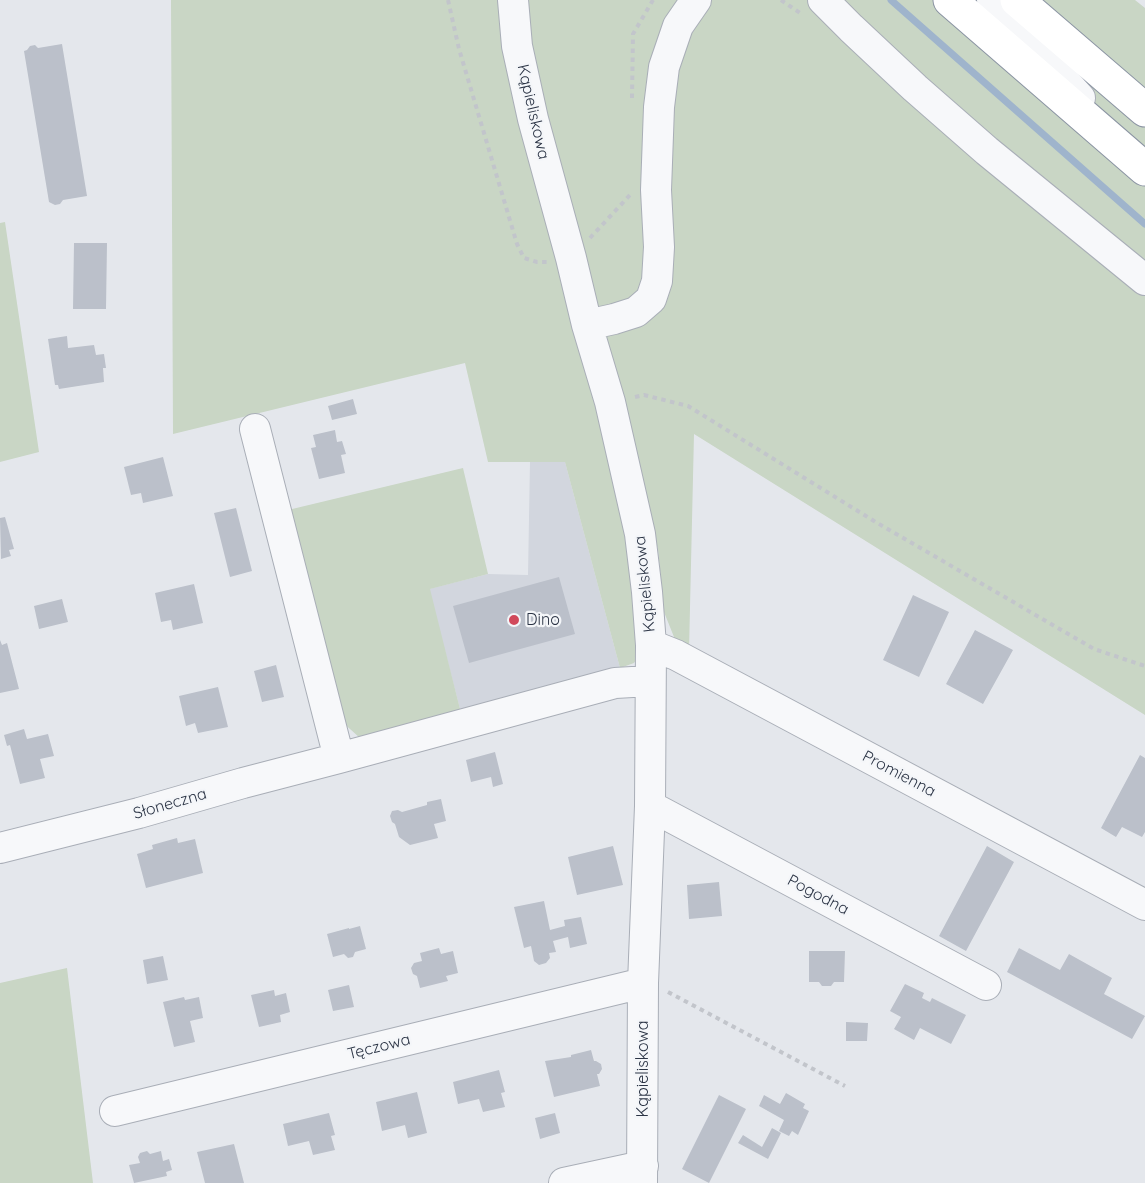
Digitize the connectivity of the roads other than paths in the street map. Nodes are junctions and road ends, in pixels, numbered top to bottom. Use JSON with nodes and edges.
{"nodes":[{"id":1,"x":513,"y":0,"type":"edge"},
{"id":2,"x":696,"y":0,"type":"edge"},
{"id":3,"x":823,"y":0,"type":"edge"},
{"id":4,"x":950,"y":0,"type":"edge"},
{"id":5,"x":971,"y":0,"type":"edge"},
{"id":6,"x":992,"y":0,"type":"edge"},
{"id":7,"x":1017,"y":0,"type":"edge"},
{"id":8,"x":1024,"y":36,"type":"junction"},
{"id":9,"x":1145,"y":110,"type":"edge"},
{"id":10,"x":1145,"y":116,"type":"edge"},
{"id":11,"x":1145,"y":169,"type":"edge"},
{"id":12,"x":1145,"y":280,"type":"edge"},
{"id":13,"x":587,"y":325,"type":"junction"},
{"id":14,"x":255,"y":429,"type":"dead end"},
{"id":15,"x":651,"y":645,"type":"junction"},
{"id":16,"x":650,"y":681,"type":"junction"},
{"id":17,"x":339,"y":758,"type":"junction"},
{"id":18,"x":650,"y":806,"type":"junction"},
{"id":19,"x":0,"y":848,"type":"edge"},
{"id":20,"x":1145,"y":905,"type":"edge"},
{"id":21,"x":643,"y":983,"type":"junction"},
{"id":22,"x":986,"y":985,"type":"dead end"},
{"id":23,"x":115,"y":1112,"type":"dead end"},
{"id":24,"x":643,"y":1174,"type":"edge"},
{"id":25,"x":564,"y":1183,"type":"edge"}],
"edges":[{"from":1,"to":13,"type":"street","name":"Kąpieliskowa"},
{"from":2,"to":13,"type":"street"},
{"from":3,"to":12,"type":"street"},
{"from":4,"to":11,"type":"highway"},
{"from":5,"to":8,"type":"street"},
{"from":6,"to":8,"type":"street"},
{"from":7,"to":9,"type":"highway"},
{"from":8,"to":10,"type":"street"},
{"from":8,"to":11,"type":"street"},
{"from":13,"to":15,"type":"street","name":"Kąpieliskowa"},
{"from":14,"to":17,"type":"street"},
{"from":15,"to":16,"type":"street","name":"Kąpieliskowa"},
{"from":15,"to":20,"type":"street","name":"Promienna"},
{"from":16,"to":17,"type":"street","name":"Słoneczna"},
{"from":16,"to":18,"type":"street","name":"Kąpieliskowa"},
{"from":17,"to":19,"type":"street","name":"Słoneczna"},
{"from":18,"to":21,"type":"street","name":"Kąpieliskowa"},
{"from":18,"to":22,"type":"street","name":"Pogodna"},
{"from":21,"to":23,"type":"street","name":"Tęczowa"},
{"from":21,"to":24,"type":"street","name":"Kąpieliskowa"},
{"from":24,"to":25,"type":"street"}]}
